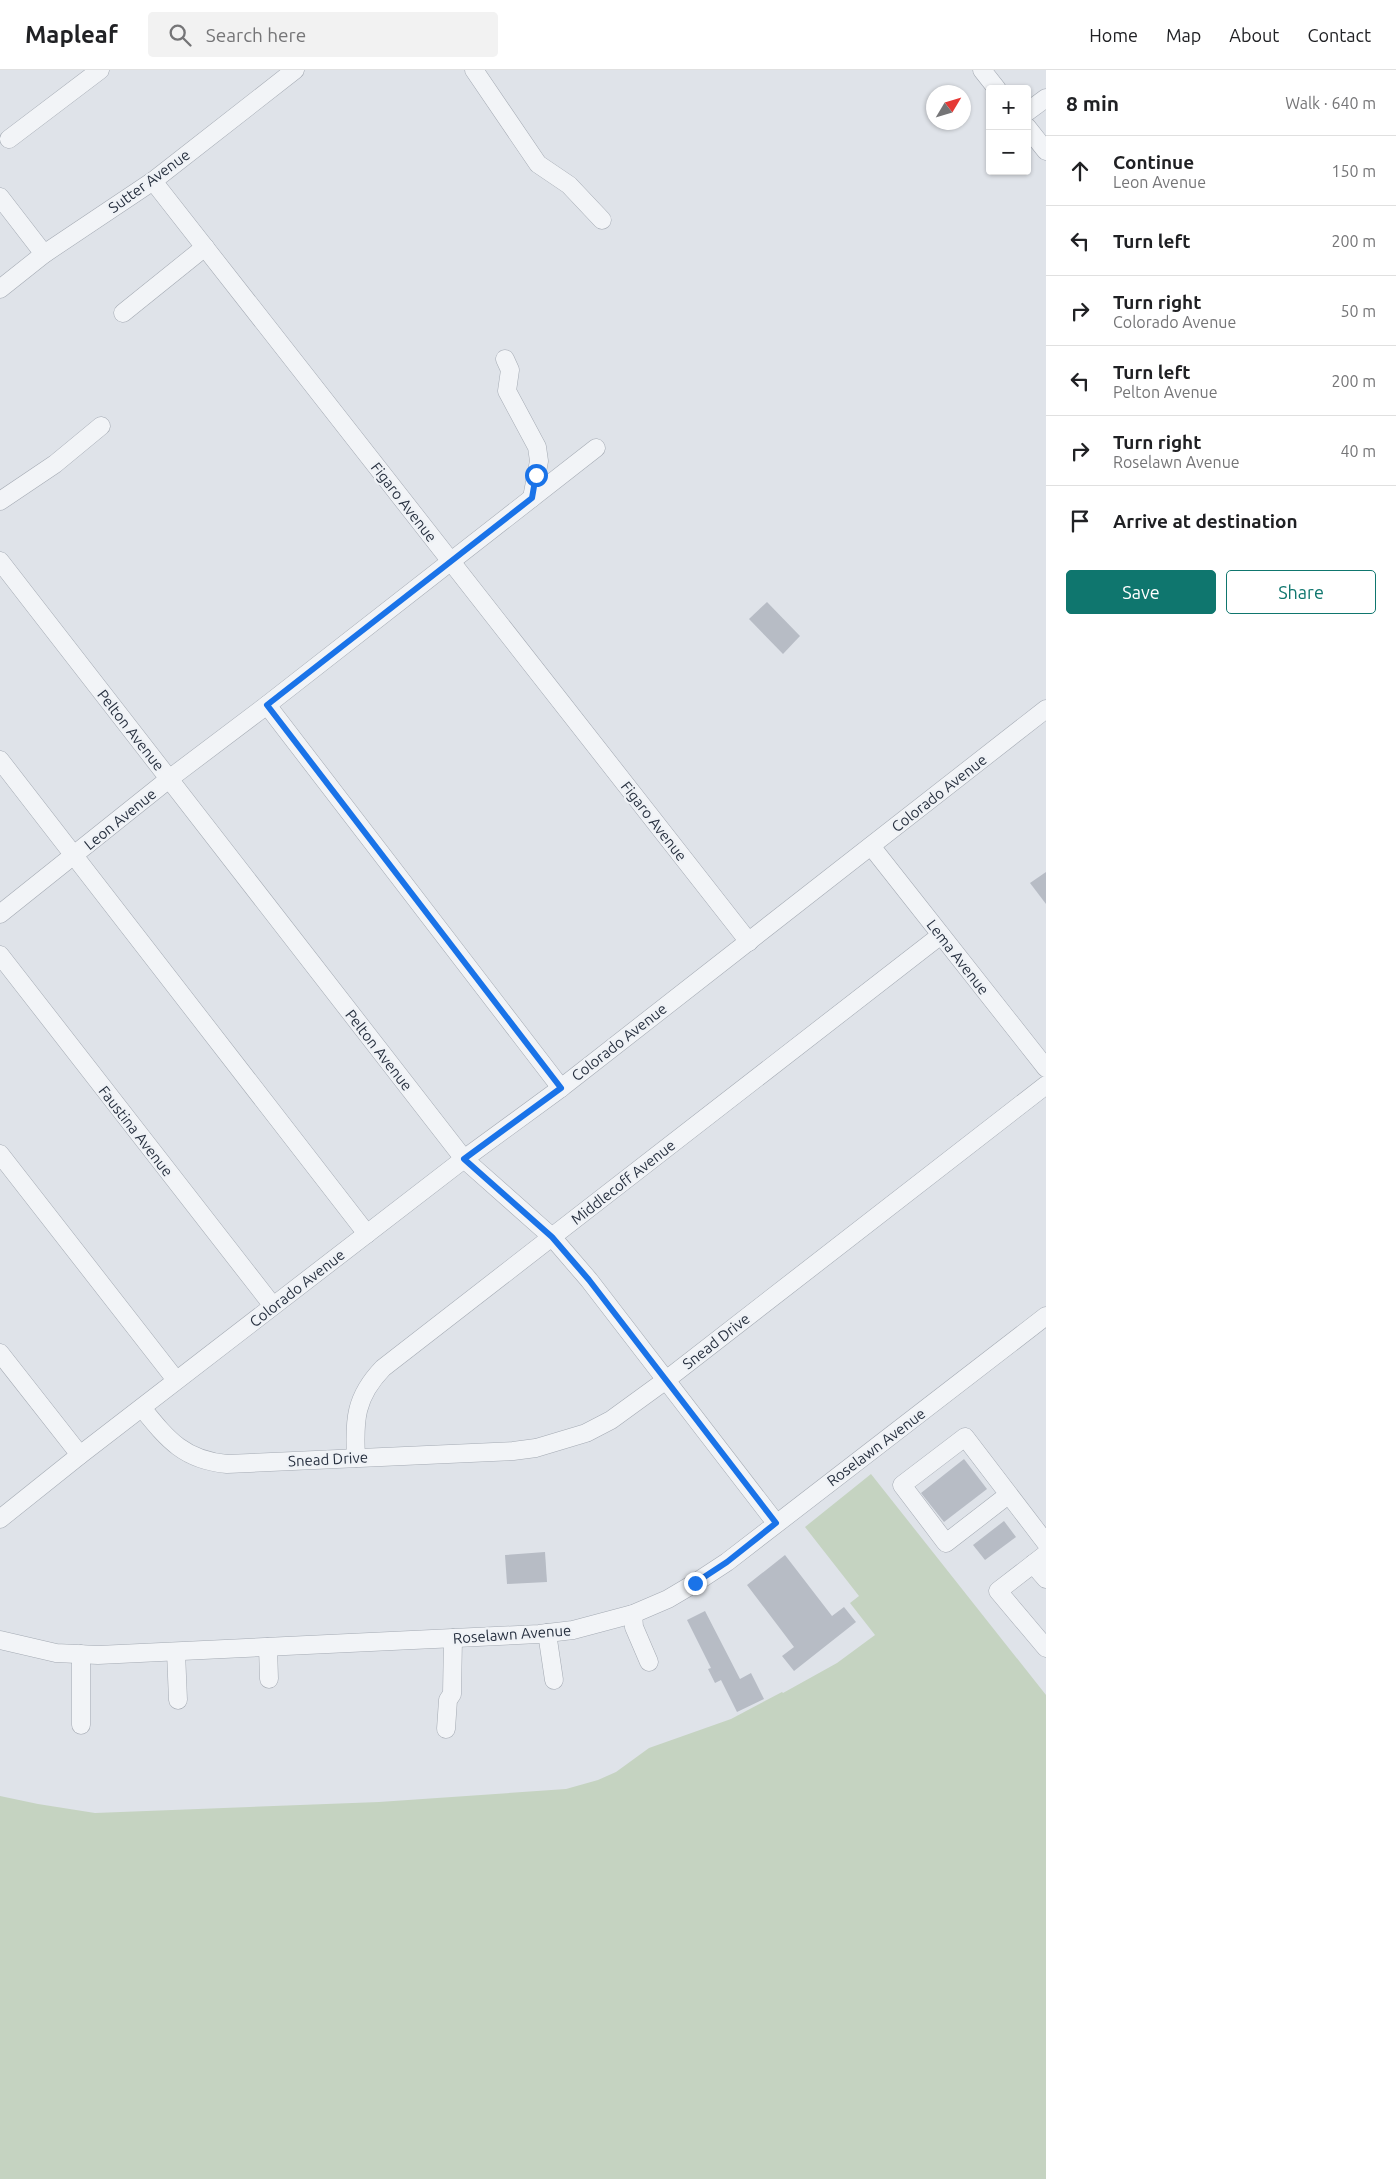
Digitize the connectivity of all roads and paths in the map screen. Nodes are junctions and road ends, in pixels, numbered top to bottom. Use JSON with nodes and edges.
{"nodes":[{"id":1,"x":100,"y":70,"type":"edge"},
{"id":2,"x":295,"y":70,"type":"edge"},
{"id":3,"x":474,"y":70,"type":"edge"},
{"id":4,"x":982,"y":70,"type":"edge"},
{"id":5,"x":994,"y":85,"type":"edge"},
{"id":6,"x":1046,"y":98,"type":"edge"},
{"id":7,"x":1031,"y":109,"type":"edge"},
{"id":8,"x":1029,"y":130,"type":"edge"},
{"id":9,"x":9,"y":139,"type":"dead end"},
{"id":10,"x":1046,"y":151,"type":"edge"},
{"id":11,"x":153,"y":181,"type":"junction"},
{"id":12,"x":0,"y":197,"type":"edge"},
{"id":13,"x":602,"y":220,"type":"dead end"},
{"id":14,"x":205,"y":247,"type":"junction"},
{"id":15,"x":44,"y":254,"type":"junction"},
{"id":16,"x":0,"y":289,"type":"edge"},
{"id":17,"x":123,"y":313,"type":"dead end"},
{"id":18,"x":505,"y":359,"type":"dead end"},
{"id":19,"x":101,"y":426,"type":"dead end"},
{"id":20,"x":596,"y":448,"type":"dead end"},
{"id":21,"x":532,"y":498,"type":"junction"},
{"id":22,"x":0,"y":501,"type":"edge"},
{"id":23,"x":0,"y":561,"type":"edge"},
{"id":24,"x":451,"y":561,"type":"junction"},
{"id":25,"x":267,"y":705,"type":"junction"},
{"id":26,"x":1046,"y":708,"type":"edge"},
{"id":27,"x":0,"y":760,"type":"edge"},
{"id":28,"x":169,"y":779,"type":"junction"},
{"id":29,"x":871,"y":846,"type":"junction"},
{"id":30,"x":75,"y":855,"type":"junction"},
{"id":31,"x":0,"y":914,"type":"edge"},
{"id":32,"x":941,"y":935,"type":"junction"},
{"id":33,"x":749,"y":942,"type":"junction"},
{"id":34,"x":0,"y":955,"type":"edge"},
{"id":35,"x":1046,"y":1068,"type":"edge"},
{"id":36,"x":1046,"y":1085,"type":"edge"},
{"id":37,"x":561,"y":1088,"type":"junction"},
{"id":38,"x":0,"y":1154,"type":"edge"},
{"id":39,"x":464,"y":1159,"type":"junction"},
{"id":40,"x":368,"y":1234,"type":"junction"},
{"id":41,"x":552,"y":1237,"type":"junction"},
{"id":42,"x":273,"y":1306,"type":"junction"},
{"id":43,"x":1046,"y":1316,"type":"edge"},
{"id":44,"x":0,"y":1353,"type":"edge"},
{"id":45,"x":176,"y":1380,"type":"junction"},
{"id":46,"x":666,"y":1380,"type":"junction"},
{"id":47,"x":142,"y":1408,"type":"junction"},
{"id":48,"x":80,"y":1455,"type":"junction"},
{"id":49,"x":356,"y":1458,"type":"junction"},
{"id":50,"x":1008,"y":1495,"type":"junction"},
{"id":51,"x":0,"y":1519,"type":"edge"},
{"id":52,"x":776,"y":1523,"type":"junction"},
{"id":53,"x":1046,"y":1543,"type":"edge"},
{"id":54,"x":1040,"y":1559,"type":"edge"},
{"id":55,"x":1046,"y":1580,"type":"edge"},
{"id":56,"x":633,"y":1614,"type":"junction"},
{"id":57,"x":548,"y":1633,"type":"junction"},
{"id":58,"x":453,"y":1638,"type":"junction"},
{"id":59,"x":0,"y":1640,"type":"edge"},
{"id":60,"x":268,"y":1647,"type":"junction"},
{"id":61,"x":1046,"y":1648,"type":"edge"},
{"id":62,"x":176,"y":1652,"type":"junction"},
{"id":63,"x":81,"y":1654,"type":"junction"},
{"id":64,"x":649,"y":1662,"type":"dead end"},
{"id":65,"x":269,"y":1679,"type":"dead end"},
{"id":66,"x":554,"y":1680,"type":"dead end"},
{"id":67,"x":178,"y":1700,"type":"dead end"},
{"id":68,"x":81,"y":1725,"type":"dead end"},
{"id":69,"x":446,"y":1729,"type":"dead end"}],
"edges":[{"from":1,"to":9,"type":"street"},
{"from":2,"to":11,"type":"street","name":"Sutter Avenue"},
{"from":3,"to":13,"type":"street"},
{"from":4,"to":5,"type":"street"},
{"from":6,"to":7,"type":"street"},
{"from":8,"to":10,"type":"street"},
{"from":11,"to":14,"type":"street","name":"Figaro Avenue"},
{"from":11,"to":15,"type":"street","name":"Sutter Avenue"},
{"from":12,"to":15,"type":"street"},
{"from":14,"to":17,"type":"street"},
{"from":14,"to":24,"type":"street","name":"Figaro Avenue"},
{"from":15,"to":16,"type":"street","name":"Sutter Avenue"},
{"from":18,"to":21,"type":"street"},
{"from":19,"to":22,"type":"street"},
{"from":20,"to":21,"type":"street","name":"Leon Avenue"},
{"from":21,"to":24,"type":"street","name":"Leon Avenue"},
{"from":23,"to":28,"type":"street","name":"Pelton Avenue"},
{"from":24,"to":25,"type":"street","name":"Leon Avenue"},
{"from":24,"to":33,"type":"street","name":"Figaro Avenue"},
{"from":25,"to":28,"type":"street","name":"Leon Avenue"},
{"from":25,"to":37,"type":"street"},
{"from":26,"to":29,"type":"street","name":"Colorado Avenue"},
{"from":27,"to":30,"type":"street"},
{"from":28,"to":30,"type":"street","name":"Leon Avenue"},
{"from":28,"to":39,"type":"street","name":"Pelton Avenue"},
{"from":29,"to":32,"type":"street","name":"Lema Avenue"},
{"from":29,"to":33,"type":"street","name":"Colorado Avenue"},
{"from":30,"to":31,"type":"street","name":"Leon Avenue"},
{"from":30,"to":40,"type":"street"},
{"from":32,"to":35,"type":"street","name":"Lema Avenue"},
{"from":32,"to":41,"type":"street","name":"Middlecoff Avenue"},
{"from":33,"to":37,"type":"street","name":"Colorado Avenue"},
{"from":34,"to":42,"type":"street","name":"Faustina Avenue"},
{"from":36,"to":46,"type":"street","name":"Snead Drive"},
{"from":37,"to":39,"type":"street","name":"Colorado Avenue"},
{"from":38,"to":45,"type":"street"},
{"from":39,"to":40,"type":"street","name":"Colorado Avenue"},
{"from":39,"to":41,"type":"street","name":"Pelton Avenue"},
{"from":40,"to":42,"type":"street","name":"Colorado Avenue"},
{"from":41,"to":46,"type":"street","name":"Pelton Avenue"},
{"from":41,"to":49,"type":"street","name":"Middlecoff Avenue"},
{"from":42,"to":45,"type":"street","name":"Colorado Avenue"},
{"from":43,"to":52,"type":"street","name":"Roselawn Avenue"},
{"from":44,"to":48,"type":"street"},
{"from":45,"to":47,"type":"street","name":"Colorado Avenue"},
{"from":46,"to":49,"type":"street","name":"Snead Drive"},
{"from":46,"to":52,"type":"street","name":"Pelton Avenue"},
{"from":47,"to":48,"type":"street","name":"Colorado Avenue"},
{"from":47,"to":49,"type":"street","name":"Snead Drive"},
{"from":48,"to":51,"type":"street","name":"Colorado Avenue"},
{"from":50,"to":50,"type":"street"},
{"from":50,"to":53,"type":"street"},
{"from":52,"to":56,"type":"street","name":"Roselawn Avenue"},
{"from":54,"to":55,"type":"street"},
{"from":54,"to":61,"type":"street"},
{"from":56,"to":57,"type":"street","name":"Roselawn Avenue"},
{"from":56,"to":64,"type":"street"},
{"from":57,"to":58,"type":"street","name":"Roselawn Avenue"},
{"from":57,"to":66,"type":"street"},
{"from":58,"to":60,"type":"street","name":"Roselawn Avenue"},
{"from":58,"to":69,"type":"street"},
{"from":59,"to":63,"type":"street","name":"Roselawn Avenue"},
{"from":60,"to":62,"type":"street","name":"Roselawn Avenue"},
{"from":60,"to":65,"type":"street"},
{"from":62,"to":63,"type":"street","name":"Roselawn Avenue"},
{"from":62,"to":67,"type":"street"},
{"from":63,"to":68,"type":"street"}]}
